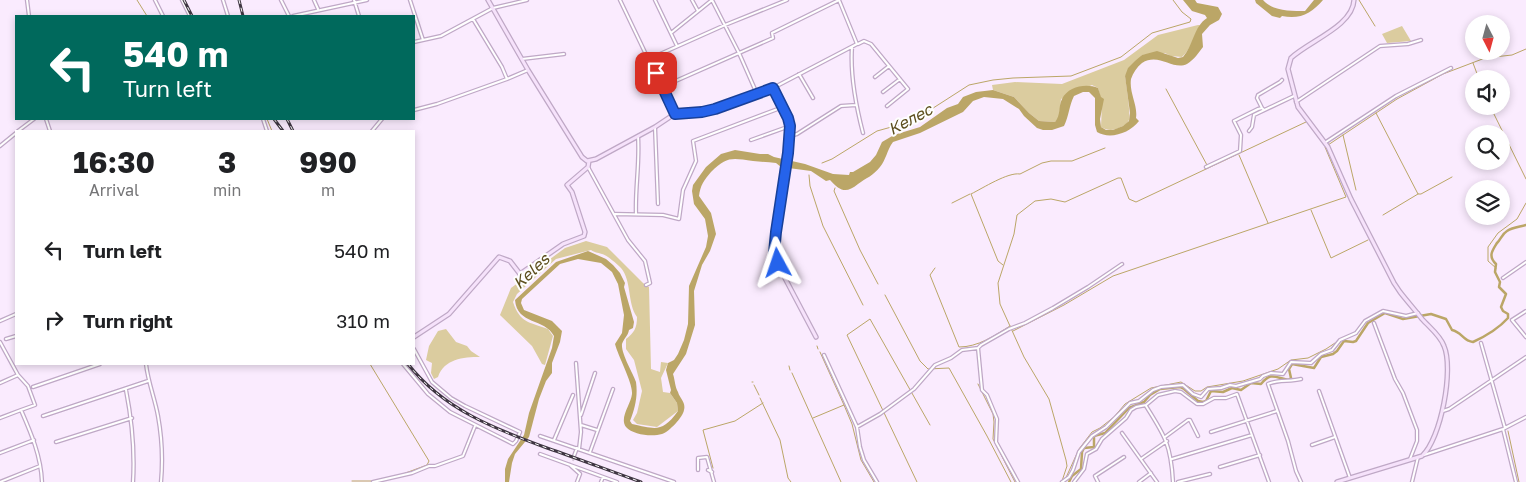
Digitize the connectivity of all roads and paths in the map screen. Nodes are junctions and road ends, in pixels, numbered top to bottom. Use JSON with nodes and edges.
{"nodes":[{"id":1,"x":27,"y":0,"type":"edge"},
{"id":2,"x":155,"y":0,"type":"edge"},
{"id":3,"x":182,"y":0,"type":"edge"},
{"id":4,"x":223,"y":0,"type":"edge"},
{"id":5,"x":281,"y":0,"type":"edge"},
{"id":6,"x":314,"y":0,"type":"edge"},
{"id":7,"x":367,"y":0,"type":"edge"},
{"id":8,"x":410,"y":0,"type":"edge"},
{"id":9,"x":488,"y":0,"type":"edge"},
{"id":10,"x":527,"y":0,"type":"edge"},
{"id":11,"x":620,"y":0,"type":"edge"},
{"id":12,"x":655,"y":0,"type":"edge"},
{"id":13,"x":692,"y":0,"type":"edge"},
{"id":14,"x":712,"y":0,"type":"edge"},
{"id":15,"x":787,"y":0,"type":"edge"},
{"id":16,"x":839,"y":0,"type":"edge"},
{"id":17,"x":1354,"y":0,"type":"edge"},
{"id":18,"x":355,"y":1,"type":"edge"},
{"id":19,"x":493,"y":8,"type":"junction"},
{"id":20,"x":318,"y":10,"type":"junction"},
{"id":21,"x":698,"y":11,"type":"junction"},
{"id":22,"x":29,"y":15,"type":"edge"},
{"id":23,"x":162,"y":15,"type":"edge"},
{"id":24,"x":190,"y":15,"type":"edge"},
{"id":25,"x":228,"y":15,"type":"edge"},
{"id":26,"x":288,"y":15,"type":"edge"},
{"id":27,"x":297,"y":15,"type":"edge"},
{"id":28,"x":359,"y":15,"type":"edge"},
{"id":29,"x":414,"y":15,"type":"edge"},
{"id":30,"x":415,"y":17,"type":"edge"},
{"id":31,"x":473,"y":19,"type":"junction"},
{"id":32,"x":725,"y":25,"type":"junction"},
{"id":33,"x":671,"y":33,"type":"junction"},
{"id":34,"x":423,"y":40,"type":"junction"},
{"id":35,"x":1421,"y":40,"type":"dead end"},
{"id":36,"x":415,"y":42,"type":"edge"},
{"id":37,"x":857,"y":44,"type":"junction"},
{"id":38,"x":677,"y":46,"type":"junction"},
{"id":39,"x":852,"y":47,"type":"junction"},
{"id":40,"x":739,"y":53,"type":"junction"},
{"id":41,"x":564,"y":54,"type":"dead end"},
{"id":42,"x":522,"y":59,"type":"junction"},
{"id":43,"x":649,"y":59,"type":"junction"},
{"id":44,"x":889,"y":66,"type":"junction"},
{"id":45,"x":1450,"y":68,"type":"dead end"},
{"id":46,"x":528,"y":70,"type":"junction"},
{"id":47,"x":799,"y":74,"type":"junction"},
{"id":48,"x":875,"y":77,"type":"dead end"},
{"id":49,"x":507,"y":79,"type":"junction"},
{"id":50,"x":900,"y":79,"type":"junction"},
{"id":51,"x":1282,"y":80,"type":"dead end"},
{"id":52,"x":662,"y":87,"type":"junction"},
{"id":53,"x":773,"y":88,"type":"junction"},
{"id":54,"x":883,"y":92,"type":"dead end"},
{"id":55,"x":757,"y":94,"type":"junction"},
{"id":56,"x":1294,"y":96,"type":"junction"},
{"id":57,"x":813,"y":98,"type":"dead end"},
{"id":58,"x":1296,"y":102,"type":"junction"},
{"id":59,"x":856,"y":105,"type":"junction"},
{"id":60,"x":887,"y":106,"type":"dead end"},
{"id":61,"x":783,"y":107,"type":"junction"},
{"id":62,"x":1263,"y":109,"type":"junction"},
{"id":63,"x":415,"y":110,"type":"edge"},
{"id":64,"x":675,"y":114,"type":"junction"},
{"id":65,"x":33,"y":120,"type":"edge"},
{"id":66,"x":381,"y":120,"type":"edge"},
{"id":67,"x":790,"y":126,"type":"junction"},
{"id":68,"x":655,"y":127,"type":"junction"},
{"id":69,"x":20,"y":130,"type":"edge"},
{"id":70,"x":373,"y":130,"type":"edge"},
{"id":71,"x":1249,"y":131,"type":"dead end"},
{"id":72,"x":863,"y":133,"type":"dead end"},
{"id":73,"x":15,"y":134,"type":"edge"},
{"id":74,"x":638,"y":136,"type":"junction"},
{"id":75,"x":790,"y":136,"type":"junction"},
{"id":76,"x":751,"y":140,"type":"dead end"},
{"id":77,"x":1327,"y":145,"type":"junction"},
{"id":78,"x":0,"y":146,"type":"edge"},
{"id":79,"x":589,"y":161,"type":"junction"},
{"id":80,"x":588,"y":167,"type":"junction"},
{"id":81,"x":1206,"y":167,"type":"dead end"},
{"id":82,"x":658,"y":204,"type":"dead end"},
{"id":83,"x":615,"y":214,"type":"junction"},
{"id":84,"x":636,"y":214,"type":"junction"},
{"id":85,"x":1526,"y":262,"type":"edge"},
{"id":86,"x":1122,"y":264,"type":"dead end"},
{"id":87,"x":1503,"y":278,"type":"dead end"},
{"id":88,"x":646,"y":285,"type":"dead end"},
{"id":89,"x":1526,"y":311,"type":"edge"},
{"id":90,"x":15,"y":314,"type":"edge"},
{"id":91,"x":1419,"y":315,"type":"junction"},
{"id":92,"x":0,"y":320,"type":"edge"},
{"id":93,"x":1374,"y":323,"type":"dead end"},
{"id":94,"x":15,"y":336,"type":"edge"},
{"id":95,"x":415,"y":336,"type":"edge"},
{"id":96,"x":816,"y":337,"type":"dead end"},
{"id":97,"x":1526,"y":337,"type":"edge"},
{"id":98,"x":6,"y":339,"type":"dead end"},
{"id":99,"x":0,"y":342,"type":"edge"},
{"id":100,"x":1481,"y":343,"type":"dead end"},
{"id":101,"x":1,"y":345,"type":"edge"},
{"id":102,"x":978,"y":348,"type":"junction"},
{"id":103,"x":415,"y":351,"type":"edge"},
{"id":104,"x":824,"y":355,"type":"dead end"},
{"id":105,"x":1526,"y":357,"type":"edge"},
{"id":106,"x":576,"y":363,"type":"dead end"},
{"id":107,"x":97,"y":365,"type":"edge"},
{"id":108,"x":146,"y":365,"type":"edge"},
{"id":109,"x":404,"y":365,"type":"edge"},
{"id":110,"x":595,"y":373,"type":"dead end"},
{"id":111,"x":18,"y":376,"type":"junction"},
{"id":112,"x":1301,"y":379,"type":"dead end"},
{"id":113,"x":148,"y":381,"type":"junction"},
{"id":114,"x":1491,"y":381,"type":"junction"},
{"id":115,"x":0,"y":383,"type":"edge"},
{"id":116,"x":33,"y":387,"type":"dead end"},
{"id":117,"x":126,"y":389,"type":"junction"},
{"id":118,"x":612,"y":390,"type":"dead end"},
{"id":119,"x":1319,"y":391,"type":"dead end"},
{"id":120,"x":573,"y":394,"type":"dead end"},
{"id":121,"x":1146,"y":405,"type":"junction"},
{"id":122,"x":21,"y":410,"type":"junction"},
{"id":123,"x":1277,"y":411,"type":"junction"},
{"id":124,"x":1442,"y":411,"type":"junction"},
{"id":125,"x":43,"y":416,"type":"dead end"},
{"id":126,"x":580,"y":417,"type":"junction"},
{"id":127,"x":1526,"y":417,"type":"edge"},
{"id":128,"x":0,"y":418,"type":"edge"},
{"id":129,"x":132,"y":418,"type":"junction"},
{"id":130,"x":1246,"y":421,"type":"junction"},
{"id":131,"x":581,"y":425,"type":"junction"},
{"id":132,"x":475,"y":426,"type":"junction"},
{"id":133,"x":857,"y":427,"type":"junction"},
{"id":134,"x":1504,"y":429,"type":"junction"},
{"id":135,"x":597,"y":430,"type":"junction"},
{"id":136,"x":1211,"y":432,"type":"dead end"},
{"id":137,"x":1122,"y":433,"type":"dead end"},
{"id":138,"x":1252,"y":435,"type":"junction"},
{"id":139,"x":540,"y":436,"type":"dead end"},
{"id":140,"x":1198,"y":436,"type":"dead end"},
{"id":141,"x":1166,"y":437,"type":"junction"},
{"id":142,"x":1336,"y":437,"type":"junction"},
{"id":143,"x":34,"y":440,"type":"junction"},
{"id":144,"x":554,"y":440,"type":"junction"},
{"id":145,"x":1167,"y":441,"type":"junction"},
{"id":146,"x":56,"y":442,"type":"dead end"},
{"id":147,"x":1312,"y":445,"type":"dead end"},
{"id":148,"x":578,"y":448,"type":"junction"},
{"id":149,"x":590,"y":452,"type":"junction"},
{"id":150,"x":0,"y":453,"type":"edge"},
{"id":151,"x":540,"y":454,"type":"dead end"},
{"id":152,"x":1260,"y":455,"type":"junction"},
{"id":153,"x":574,"y":456,"type":"tunnel mouth"},
{"id":154,"x":1420,"y":456,"type":"junction"},
{"id":155,"x":1124,"y":457,"type":"dead end"},
{"id":156,"x":1141,"y":459,"type":"junction"},
{"id":157,"x":1172,"y":459,"type":"junction"},
{"id":158,"x":1410,"y":459,"type":"junction"},
{"id":159,"x":573,"y":461,"type":"tunnel mouth"},
{"id":160,"x":571,"y":465,"type":"junction"},
{"id":161,"x":41,"y":466,"type":"junction"},
{"id":162,"x":1220,"y":467,"type":"dead end"},
{"id":163,"x":698,"y":470,"type":"dead end"},
{"id":164,"x":708,"y":470,"type":"dead end"},
{"id":165,"x":712,"y":472,"type":"junction"},
{"id":166,"x":1151,"y":473,"type":"junction"},
{"id":167,"x":1210,"y":474,"type":"dead end"},
{"id":168,"x":603,"y":477,"type":"junction"},
{"id":169,"x":1350,"y":478,"type":"junction"},
{"id":170,"x":0,"y":482,"type":"edge"},
{"id":171,"x":42,"y":482,"type":"edge"},
{"id":172,"x":134,"y":482,"type":"edge"},
{"id":173,"x":161,"y":482,"type":"edge"},
{"id":174,"x":373,"y":482,"type":"edge"},
{"id":175,"x":577,"y":482,"type":"edge"},
{"id":176,"x":601,"y":482,"type":"edge"},
{"id":177,"x":617,"y":482,"type":"edge"},
{"id":178,"x":674,"y":482,"type":"edge"},
{"id":179,"x":714,"y":482,"type":"edge"},
{"id":180,"x":876,"y":482,"type":"edge"},
{"id":181,"x":1018,"y":482,"type":"edge"},
{"id":182,"x":1062,"y":482,"type":"edge"},
{"id":183,"x":1074,"y":482,"type":"edge"},
{"id":184,"x":1098,"y":482,"type":"edge"},
{"id":185,"x":1139,"y":482,"type":"edge"},
{"id":186,"x":1157,"y":482,"type":"edge"},
{"id":187,"x":1173,"y":482,"type":"edge"},
{"id":188,"x":1178,"y":482,"type":"edge"},
{"id":189,"x":1269,"y":482,"type":"edge"},
{"id":190,"x":1301,"y":482,"type":"edge"},
{"id":191,"x":1337,"y":482,"type":"edge"},
{"id":192,"x":1412,"y":482,"type":"edge"},
{"id":193,"x":1516,"y":482,"type":"edge"}],
"edges":[{"from":1,"to":22,"type":"street"},
{"from":2,"to":23,"type":"street"},
{"from":3,"to":24,"type":"street"},
{"from":4,"to":25,"type":"street"},
{"from":5,"to":26,"type":"street"},
{"from":6,"to":20,"type":"street"},
{"from":7,"to":18,"type":"street"},
{"from":8,"to":29,"type":"street"},
{"from":9,"to":19,"type":"street"},
{"from":10,"to":19,"type":"street"},
{"from":11,"to":43,"type":"street"},
{"from":12,"to":33,"type":"street"},
{"from":13,"to":21,"type":"street"},
{"from":14,"to":21,"type":"street"},
{"from":14,"to":32,"type":"street"},
{"from":15,"to":32,"type":"street"},
{"from":16,"to":37,"type":"street"},
{"from":16,"to":40,"type":"street"},
{"from":17,"to":56,"type":"street"},
{"from":18,"to":20,"type":"street"},
{"from":18,"to":28,"type":"street"},
{"from":19,"to":31,"type":"street"},
{"from":19,"to":42,"type":"street"},
{"from":20,"to":27,"type":"street"},
{"from":21,"to":33,"type":"street"},
{"from":30,"to":34,"type":"street"},
{"from":31,"to":34,"type":"street"},
{"from":31,"to":49,"type":"street"},
{"from":32,"to":38,"type":"street"},
{"from":32,"to":40,"type":"street"},
{"from":33,"to":38,"type":"street"},
{"from":34,"to":36,"type":"street"},
{"from":35,"to":58,"type":"street"},
{"from":37,"to":39,"type":"street"},
{"from":37,"to":44,"type":"street"},
{"from":38,"to":43,"type":"street"},
{"from":39,"to":47,"type":"street"},
{"from":39,"to":59,"type":"street"},
{"from":40,"to":52,"type":"street"},
{"from":40,"to":55,"type":"street"},
{"from":41,"to":42,"type":"street"},
{"from":42,"to":46,"type":"street"},
{"from":43,"to":52,"type":"street"},
{"from":44,"to":48,"type":"street"},
{"from":44,"to":50,"type":"street"},
{"from":45,"to":77,"type":"street"},
{"from":46,"to":49,"type":"street"},
{"from":46,"to":79,"type":"street"},
{"from":47,"to":53,"type":"street"},
{"from":47,"to":57,"type":"street"},
{"from":49,"to":63,"type":"street"},
{"from":50,"to":54,"type":"street"},
{"from":50,"to":60,"type":"street"},
{"from":51,"to":62,"type":"street"},
{"from":52,"to":64,"type":"street"},
{"from":53,"to":55,"type":"street"},
{"from":53,"to":61,"type":"street"},
{"from":55,"to":64,"type":"street"},
{"from":56,"to":58,"type":"street"},
{"from":56,"to":62,"type":"street"},
{"from":58,"to":77,"type":"street"},
{"from":59,"to":72,"type":"street"},
{"from":59,"to":75,"type":"street"},
{"from":61,"to":67,"type":"street"},
{"from":61,"to":84,"type":"street"},
{"from":62,"to":71,"type":"street"},
{"from":62,"to":81,"type":"street"},
{"from":64,"to":68,"type":"street"},
{"from":65,"to":69,"type":"street"},
{"from":66,"to":70,"type":"street"},
{"from":67,"to":75,"type":"street"},
{"from":67,"to":76,"type":"street"},
{"from":68,"to":74,"type":"street"},
{"from":68,"to":82,"type":"street"},
{"from":73,"to":78,"type":"street"},
{"from":74,"to":79,"type":"street"},
{"from":74,"to":84,"type":"street"},
{"from":75,"to":96,"type":"street"},
{"from":77,"to":91,"type":"street"},
{"from":79,"to":80,"type":"street"},
{"from":80,"to":83,"type":"street"},
{"from":80,"to":95,"type":"street"},
{"from":83,"to":84,"type":"street"},
{"from":83,"to":88,"type":"street"},
{"from":85,"to":87,"type":"street"},
{"from":86,"to":102,"type":"street"},
{"from":89,"to":97,"type":"street"},
{"from":90,"to":92,"type":"street"},
{"from":91,"to":124,"type":"street"},
{"from":91,"to":182,"type":"street"},
{"from":93,"to":158,"type":"street"},
{"from":94,"to":98,"type":"street"},
{"from":99,"to":101,"type":"street"},
{"from":100,"to":114,"type":"street"},
{"from":101,"to":111,"type":"street"},
{"from":102,"to":133,"type":"street"},
{"from":102,"to":181,"type":"street"},
{"from":103,"to":132,"type":"street"},
{"from":104,"to":133,"type":"street"},
{"from":105,"to":114,"type":"street"},
{"from":106,"to":126,"type":"street"},
{"from":107,"to":116,"type":"street"},
{"from":108,"to":113,"type":"street"},
{"from":109,"to":132,"type":"street"},
{"from":110,"to":126,"type":"street"},
{"from":111,"to":115,"type":"street"},
{"from":111,"to":122,"type":"street"},
{"from":112,"to":123,"type":"street"},
{"from":113,"to":117,"type":"street"},
{"from":113,"to":173,"type":"street"},
{"from":114,"to":124,"type":"street"},
{"from":114,"to":134,"type":"street"},
{"from":117,"to":125,"type":"street"},
{"from":117,"to":129,"type":"street"},
{"from":118,"to":135,"type":"street"},
{"from":119,"to":142,"type":"street"},
{"from":120,"to":144,"type":"street"},
{"from":121,"to":130,"type":"street"},
{"from":121,"to":141,"type":"street"},
{"from":121,"to":183,"type":"street"},
{"from":122,"to":128,"type":"street"},
{"from":122,"to":143,"type":"street"},
{"from":123,"to":130,"type":"street"},
{"from":123,"to":190,"type":"street"},
{"from":124,"to":154,"type":"street"},
{"from":126,"to":131,"type":"street"},
{"from":127,"to":134,"type":"street"},
{"from":129,"to":146,"type":"street"},
{"from":129,"to":172,"type":"street"},
{"from":130,"to":136,"type":"street"},
{"from":130,"to":138,"type":"street"},
{"from":131,"to":135,"type":"street"},
{"from":131,"to":148,"type":"street"},
{"from":132,"to":174,"type":"street"},
{"from":133,"to":180,"type":"street"},
{"from":134,"to":154,"type":"street"},
{"from":134,"to":193,"type":"street"},
{"from":135,"to":149,"type":"street"},
{"from":137,"to":156,"type":"street"},
{"from":138,"to":152,"type":"street"},
{"from":138,"to":157,"type":"street"},
{"from":139,"to":144,"type":"street"},
{"from":140,"to":141,"type":"street"},
{"from":141,"to":145,"type":"street"},
{"from":142,"to":147,"type":"street"},
{"from":142,"to":169,"type":"street"},
{"from":143,"to":150,"type":"street"},
{"from":143,"to":161,"type":"street"},
{"from":144,"to":148,"type":"street"},
{"from":145,"to":156,"type":"street"},
{"from":145,"to":157,"type":"street"},
{"from":148,"to":149,"type":"street"},
{"from":148,"to":153,"type":"street"},
{"from":149,"to":178,"type":"street"},
{"from":151,"to":160,"type":"street"},
{"from":152,"to":162,"type":"street"},
{"from":152,"to":189,"type":"street"},
{"from":154,"to":158,"type":"street"},
{"from":154,"to":192,"type":"street"},
{"from":155,"to":184,"type":"street"},
{"from":156,"to":166,"type":"street"},
{"from":157,"to":187,"type":"street"},
{"from":158,"to":169,"type":"street"},
{"from":159,"to":160,"type":"street"},
{"from":160,"to":168,"type":"street"},
{"from":160,"to":175,"type":"street"},
{"from":161,"to":170,"type":"street"},
{"from":161,"to":171,"type":"street"},
{"from":163,"to":165,"type":"street"},
{"from":164,"to":165,"type":"street"},
{"from":165,"to":179,"type":"street"},
{"from":166,"to":185,"type":"street"},
{"from":166,"to":186,"type":"street"},
{"from":167,"to":188,"type":"street"},
{"from":168,"to":176,"type":"street"},
{"from":168,"to":177,"type":"street"},
{"from":169,"to":191,"type":"street"}]}
